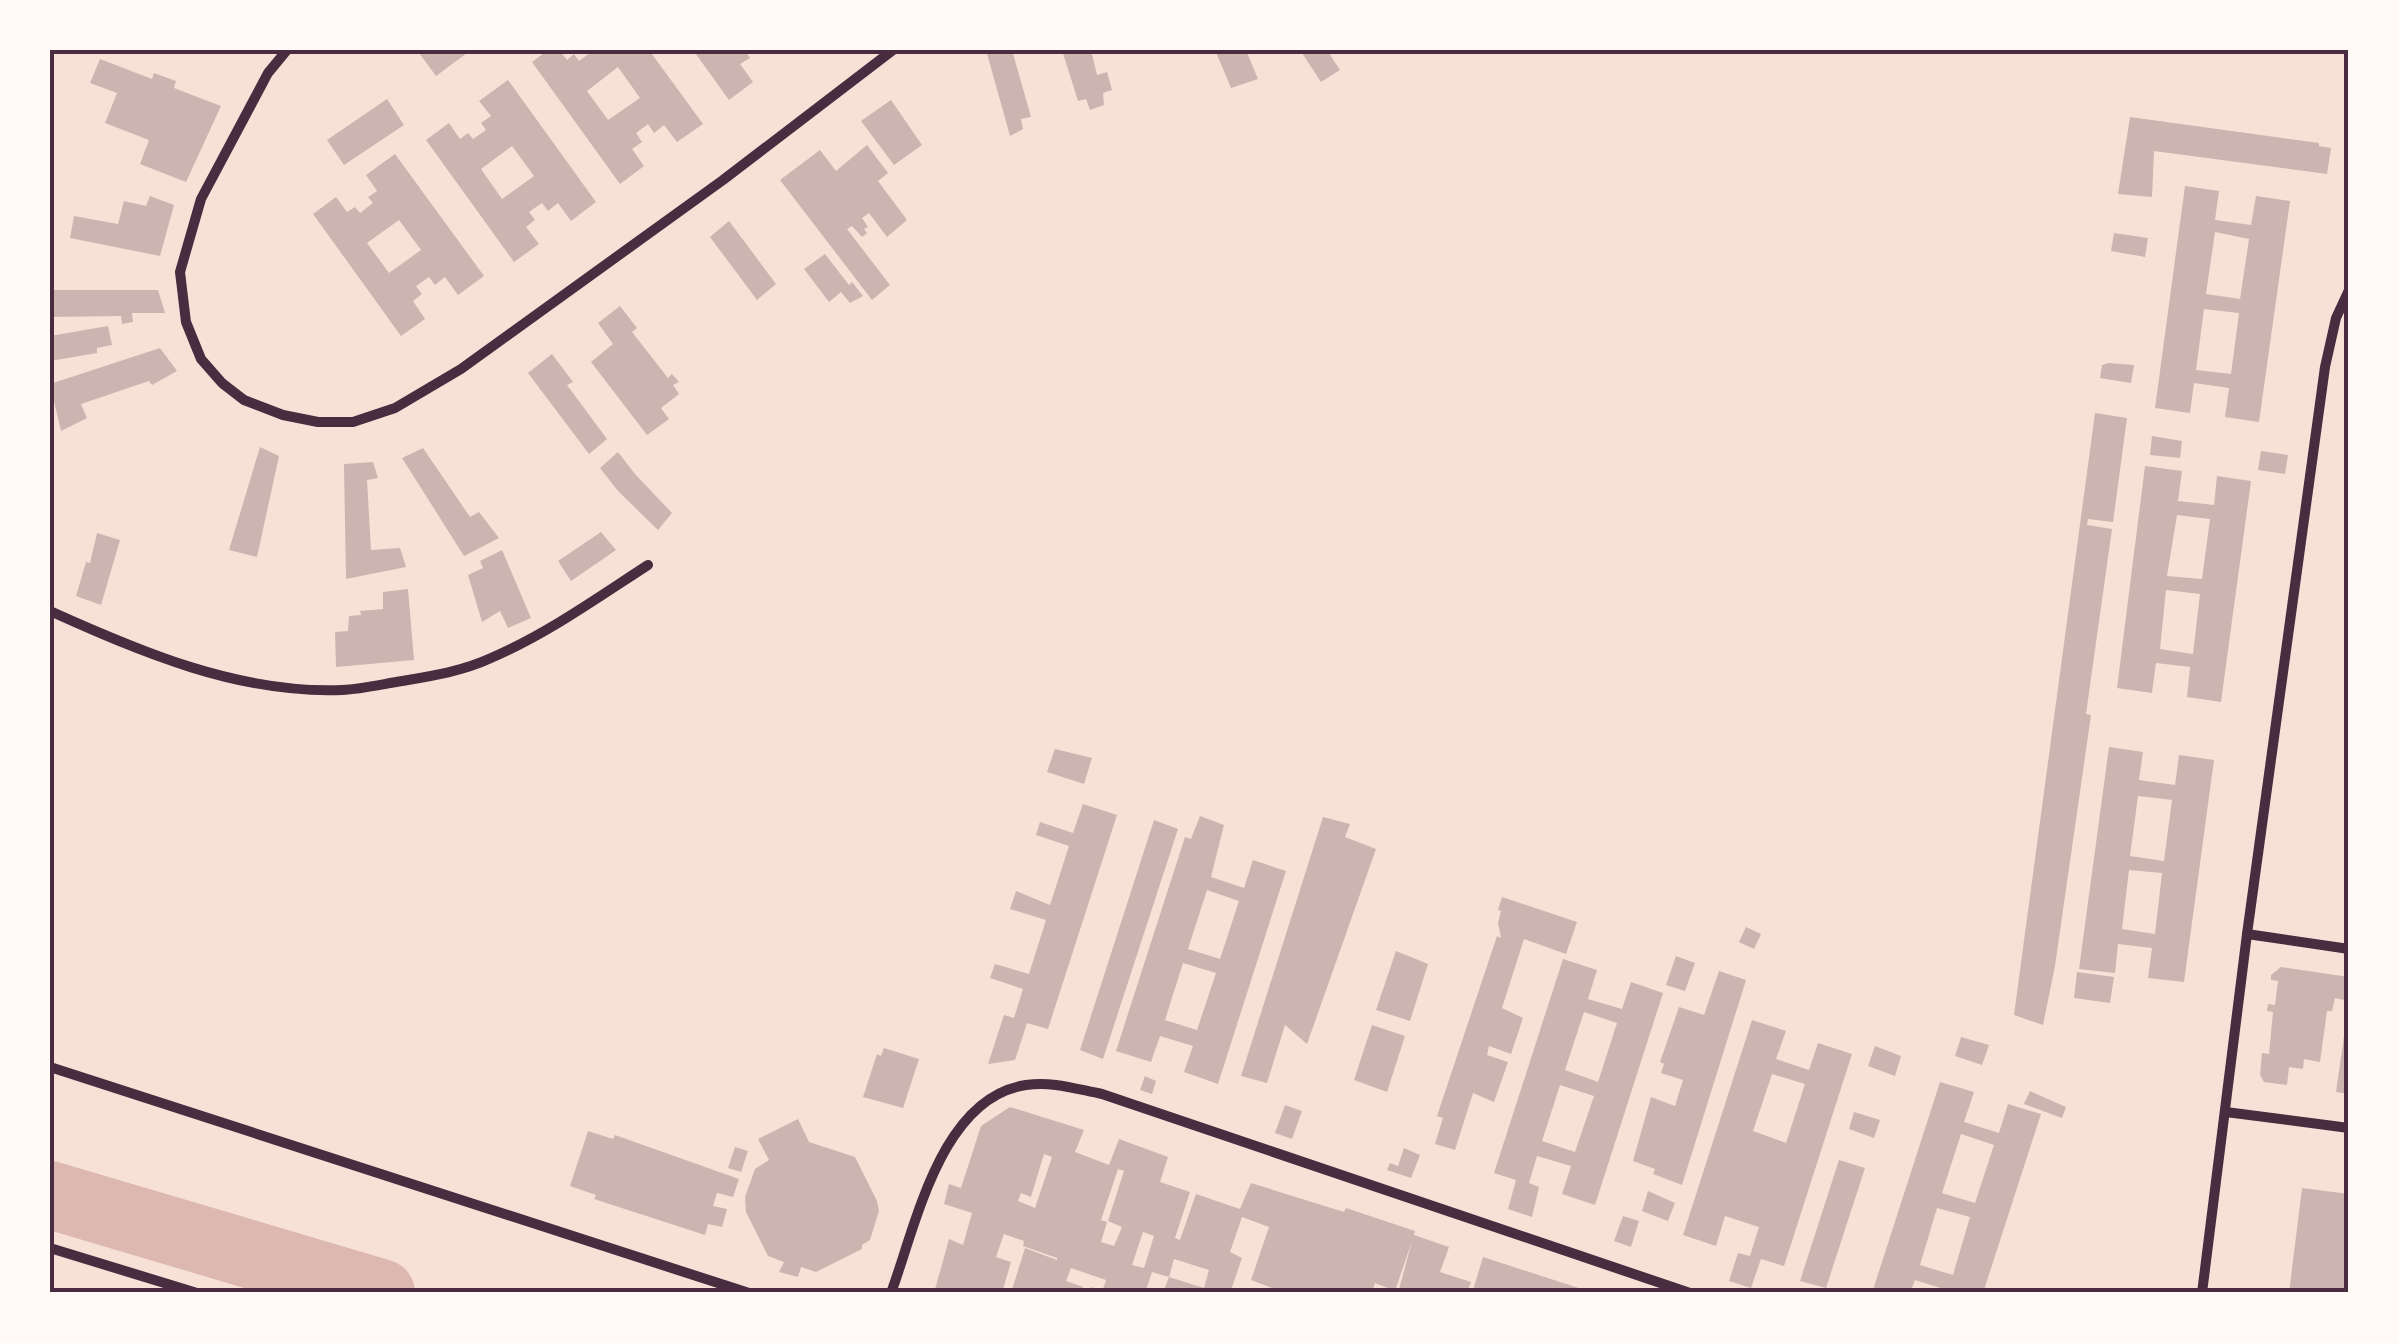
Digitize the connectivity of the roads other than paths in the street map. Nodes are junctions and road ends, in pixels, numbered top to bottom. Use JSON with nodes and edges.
{"nodes":[{"id":1,"x":287,"y":50,"type":"edge"},
{"id":2,"x":892,"y":50,"type":"edge"},
{"id":3,"x":2349,"y":290,"type":"edge"},
{"id":4,"x":648,"y":565,"type":"dead end"},
{"id":5,"x":50,"y":610,"type":"edge"},
{"id":6,"x":2247,"y":934,"type":"junction"},
{"id":7,"x":2349,"y":949,"type":"edge"},
{"id":8,"x":50,"y":1066,"type":"edge"},
{"id":9,"x":2226,"y":1112,"type":"junction"},
{"id":10,"x":2349,"y":1128,"type":"edge"},
{"id":11,"x":50,"y":1248,"type":"edge"},
{"id":12,"x":197,"y":1293,"type":"edge"},
{"id":13,"x":749,"y":1293,"type":"edge"},
{"id":14,"x":891,"y":1293,"type":"edge"},
{"id":15,"x":1690,"y":1293,"type":"edge"},
{"id":16,"x":2202,"y":1293,"type":"edge"}],
"edges":[{"from":1,"to":2,"type":"street"},
{"from":3,"to":6,"type":"street"},
{"from":4,"to":5,"type":"street"},
{"from":6,"to":7,"type":"street"},
{"from":6,"to":9,"type":"street"},
{"from":8,"to":13,"type":"street"},
{"from":9,"to":10,"type":"street"},
{"from":9,"to":16,"type":"street"},
{"from":11,"to":12,"type":"street"},
{"from":14,"to":15,"type":"street"}]}
